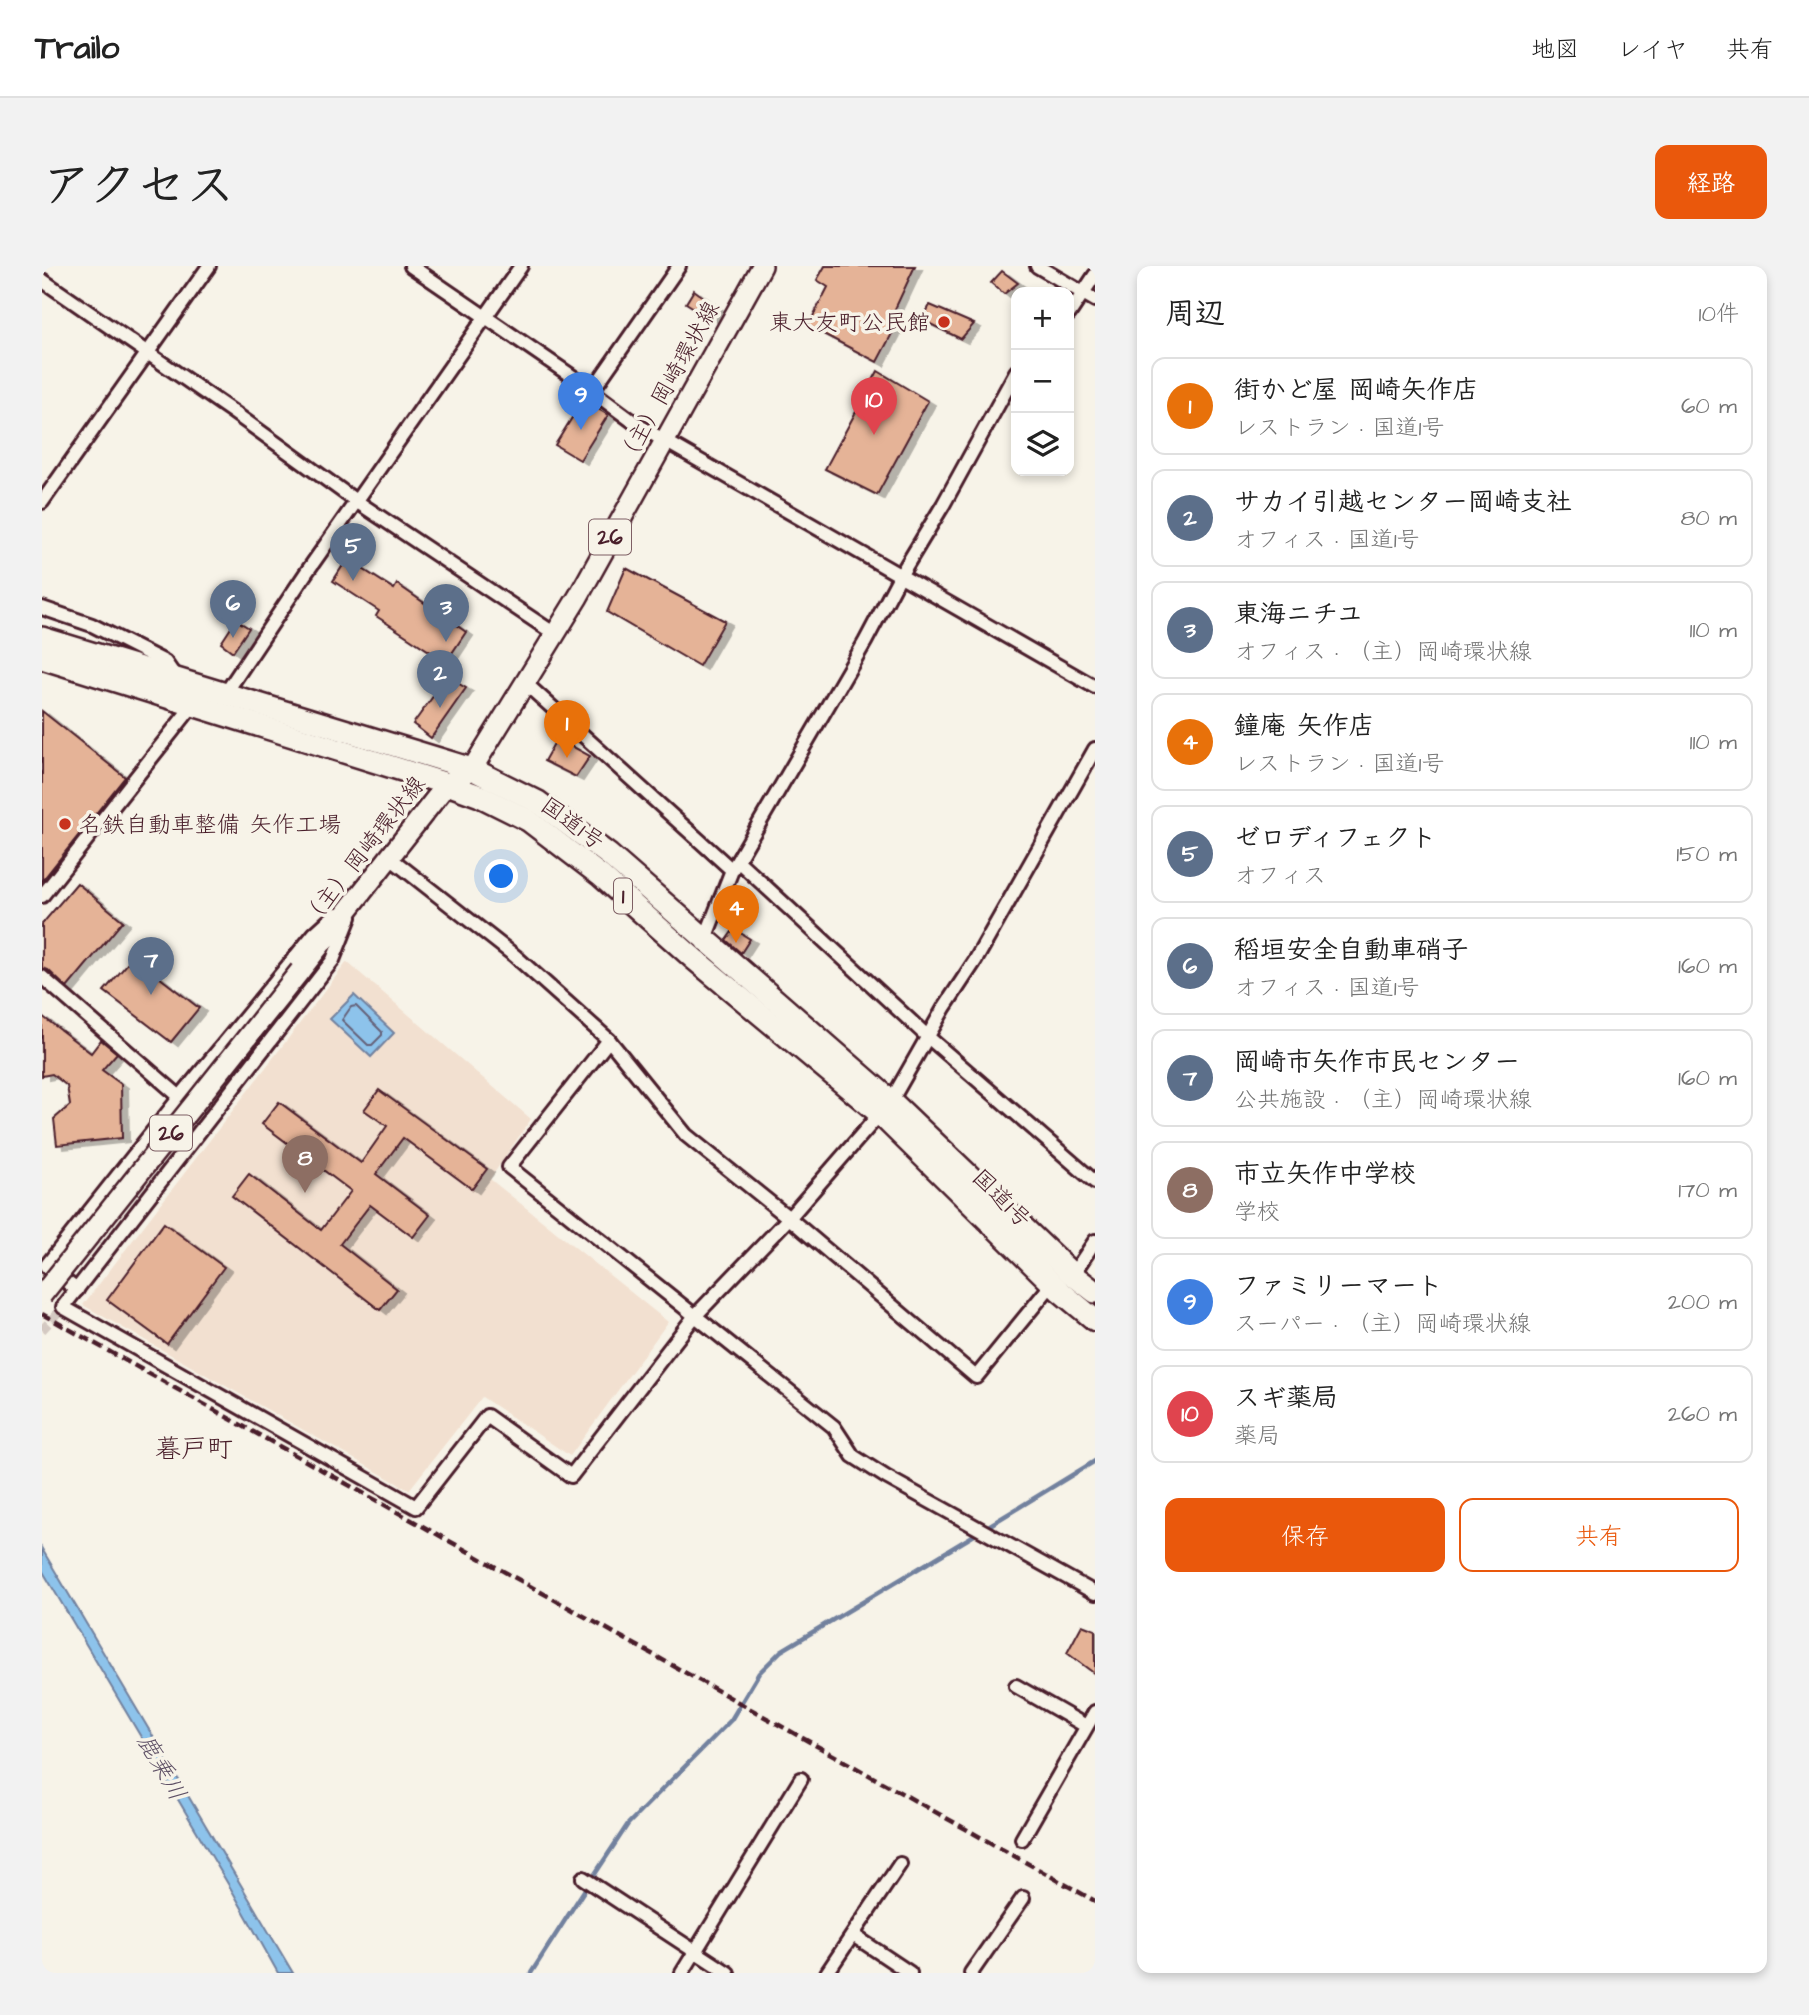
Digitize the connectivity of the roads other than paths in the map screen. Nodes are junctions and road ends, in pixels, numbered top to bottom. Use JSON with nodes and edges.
{"nodes":[{"id":1,"x":209,"y":266,"type":"edge"},
{"id":2,"x":411,"y":266,"type":"edge"},
{"id":3,"x":521,"y":266,"type":"edge"},
{"id":4,"x":679,"y":266,"type":"edge"},
{"id":5,"x":762,"y":266,"type":"edge"},
{"id":6,"x":1037,"y":266,"type":"edge"},
{"id":7,"x":1095,"y":275,"type":"edge"},
{"id":8,"x":42,"y":280,"type":"edge"},
{"id":9,"x":1090,"y":297,"type":"edge"},
{"id":10,"x":1074,"y":310,"type":"edge"},
{"id":11,"x":486,"y":317,"type":"junction"},
{"id":12,"x":147,"y":353,"type":"junction"},
{"id":13,"x":1011,"y":381,"type":"edge"},
{"id":14,"x":592,"y":391,"type":"junction"},
{"id":15,"x":664,"y":440,"type":"junction"},
{"id":16,"x":356,"y":501,"type":"junction"},
{"id":17,"x":42,"y":502,"type":"edge"},
{"id":18,"x":900,"y":576,"type":"junction"},
{"id":19,"x":42,"y":608,"type":"edge"},
{"id":20,"x":555,"y":634,"type":"junction"},
{"id":21,"x":42,"y":638,"type":"edge"},
{"id":22,"x":42,"y":658,"type":"edge"},
{"id":23,"x":176,"y":678,"type":"junction"},
{"id":24,"x":524,"y":682,"type":"junction"},
{"id":25,"x":1095,"y":687,"type":"edge"},
{"id":26,"x":225,"y":694,"type":"junction"},
{"id":27,"x":194,"y":704,"type":"junction"},
{"id":28,"x":1095,"y":749,"type":"edge"},
{"id":29,"x":471,"y":769,"type":"junction"},
{"id":30,"x":447,"y":784,"type":"junction"},
{"id":31,"x":389,"y":857,"type":"junction"},
{"id":32,"x":735,"y":865,"type":"junction"},
{"id":33,"x":359,"y":894,"type":"junction"},
{"id":34,"x":42,"y":896,"type":"edge"},
{"id":35,"x":699,"y":950,"type":"junction"},
{"id":36,"x":42,"y":977,"type":"edge"},
{"id":37,"x":928,"y":1037,"type":"junction"},
{"id":38,"x":609,"y":1040,"type":"junction"},
{"id":39,"x":180,"y":1097,"type":"junction"},
{"id":40,"x":886,"y":1108,"type":"junction"},
{"id":41,"x":1095,"y":1182,"type":"edge"},
{"id":42,"x":789,"y":1218,"type":"junction"},
{"id":43,"x":1095,"y":1241,"type":"edge"},
{"id":44,"x":1062,"y":1283,"type":"junction"},
{"id":45,"x":77,"y":1290,"type":"junction"},
{"id":46,"x":1095,"y":1292,"type":"edge"},
{"id":47,"x":42,"y":1295,"type":"tunnel mouth"},
{"id":48,"x":694,"y":1317,"type":"junction"},
{"id":49,"x":1095,"y":1320,"type":"edge"},
{"id":50,"x":1095,"y":1593,"type":"edge"},
{"id":51,"x":1016,"y":1686,"type":"dead end"},
{"id":52,"x":1092,"y":1720,"type":"edge"},
{"id":53,"x":801,"y":1779,"type":"dead end"},
{"id":54,"x":1022,"y":1839,"type":"dead end"},
{"id":55,"x":900,"y":1864,"type":"dead end"},
{"id":56,"x":583,"y":1878,"type":"dead end"},
{"id":57,"x":1023,"y":1898,"type":"dead end"},
{"id":58,"x":853,"y":1935,"type":"junction"},
{"id":59,"x":696,"y":1951,"type":"junction"},
{"id":60,"x":682,"y":1973,"type":"edge"},
{"id":61,"x":728,"y":1973,"type":"edge"},
{"id":62,"x":827,"y":1973,"type":"edge"},
{"id":63,"x":910,"y":1973,"type":"edge"},
{"id":64,"x":971,"y":1973,"type":"edge"}],
"edges":[{"from":1,"to":12,"type":"street"},
{"from":2,"to":11,"type":"street"},
{"from":3,"to":11,"type":"street"},
{"from":4,"to":14,"type":"street"},
{"from":5,"to":15,"type":"main road","name":"（主）岡崎環状線","number":"26"},
{"from":6,"to":9,"type":"street"},
{"from":7,"to":9,"type":"street"},
{"from":8,"to":12,"type":"street"},
{"from":9,"to":10,"type":"street"},
{"from":11,"to":14,"type":"street"},
{"from":11,"to":16,"type":"street"},
{"from":12,"to":16,"type":"street"},
{"from":12,"to":17,"type":"street"},
{"from":13,"to":18,"type":"street"},
{"from":14,"to":15,"type":"street"},
{"from":15,"to":18,"type":"street"},
{"from":15,"to":20,"type":"main road","name":"（主）岡崎環状線","number":"26"},
{"from":16,"to":20,"type":"street"},
{"from":16,"to":26,"type":"street"},
{"from":18,"to":25,"type":"street"},
{"from":18,"to":32,"type":"street"},
{"from":19,"to":23,"type":"street"},
{"from":20,"to":24,"type":"main road","name":"（主）岡崎環状線","number":"26"},
{"from":21,"to":23,"type":"highway","name":"国道1号","number":"1"},
{"from":22,"to":27,"type":"highway","name":"国道1号","number":"1"},
{"from":23,"to":26,"type":"highway","name":"国道1号","number":"1"},
{"from":24,"to":29,"type":"main road","name":"（主）岡崎環状線","number":"26"},
{"from":24,"to":32,"type":"street"},
{"from":26,"to":29,"type":"highway","name":"国道1号","number":"1"},
{"from":27,"to":30,"type":"highway","name":"国道1号","number":"1"},
{"from":27,"to":34,"type":"street"},
{"from":28,"to":37,"type":"street"},
{"from":29,"to":30,"type":"main road","name":"（主）岡崎環状線","number":"26"},
{"from":29,"to":35,"type":"highway","name":"国道1号","number":"1"},
{"from":30,"to":31,"type":"main road","name":"（主）岡崎環状線","number":"26"},
{"from":30,"to":35,"type":"highway","name":"国道1号","number":"1"},
{"from":31,"to":33,"type":"main road","name":"（主）岡崎環状線","number":"26"},
{"from":31,"to":38,"type":"street"},
{"from":32,"to":35,"type":"street"},
{"from":32,"to":37,"type":"street"},
{"from":33,"to":39,"type":"street"},
{"from":33,"to":45,"type":"street"},
{"from":33,"to":47,"type":"main road","name":"（主）岡崎環状線","number":"26","bridge":true},
{"from":35,"to":40,"type":"highway","name":"国道1号","number":"1"},
{"from":36,"to":39,"type":"street"},
{"from":37,"to":40,"type":"street"},
{"from":37,"to":41,"type":"street"},
{"from":38,"to":42,"type":"street"},
{"from":38,"to":48,"type":"street"},
{"from":39,"to":45,"type":"street"},
{"from":40,"to":42,"type":"street"},
{"from":40,"to":44,"type":"highway","name":"国道1号","number":"1"},
{"from":42,"to":44,"type":"street"},
{"from":42,"to":48,"type":"street"},
{"from":43,"to":44,"type":"street"},
{"from":44,"to":46,"type":"highway","name":"国道1号","number":"1"},
{"from":44,"to":49,"type":"highway","name":"国道1号","number":"1"},
{"from":45,"to":48,"type":"street"},
{"from":48,"to":50,"type":"street"},
{"from":51,"to":52,"type":"street"},
{"from":52,"to":54,"type":"street"},
{"from":53,"to":59,"type":"street"},
{"from":55,"to":58,"type":"street"},
{"from":56,"to":59,"type":"street"},
{"from":57,"to":64,"type":"street"},
{"from":58,"to":62,"type":"street"},
{"from":58,"to":63,"type":"street"},
{"from":59,"to":60,"type":"street"},
{"from":59,"to":61,"type":"street"}]}
